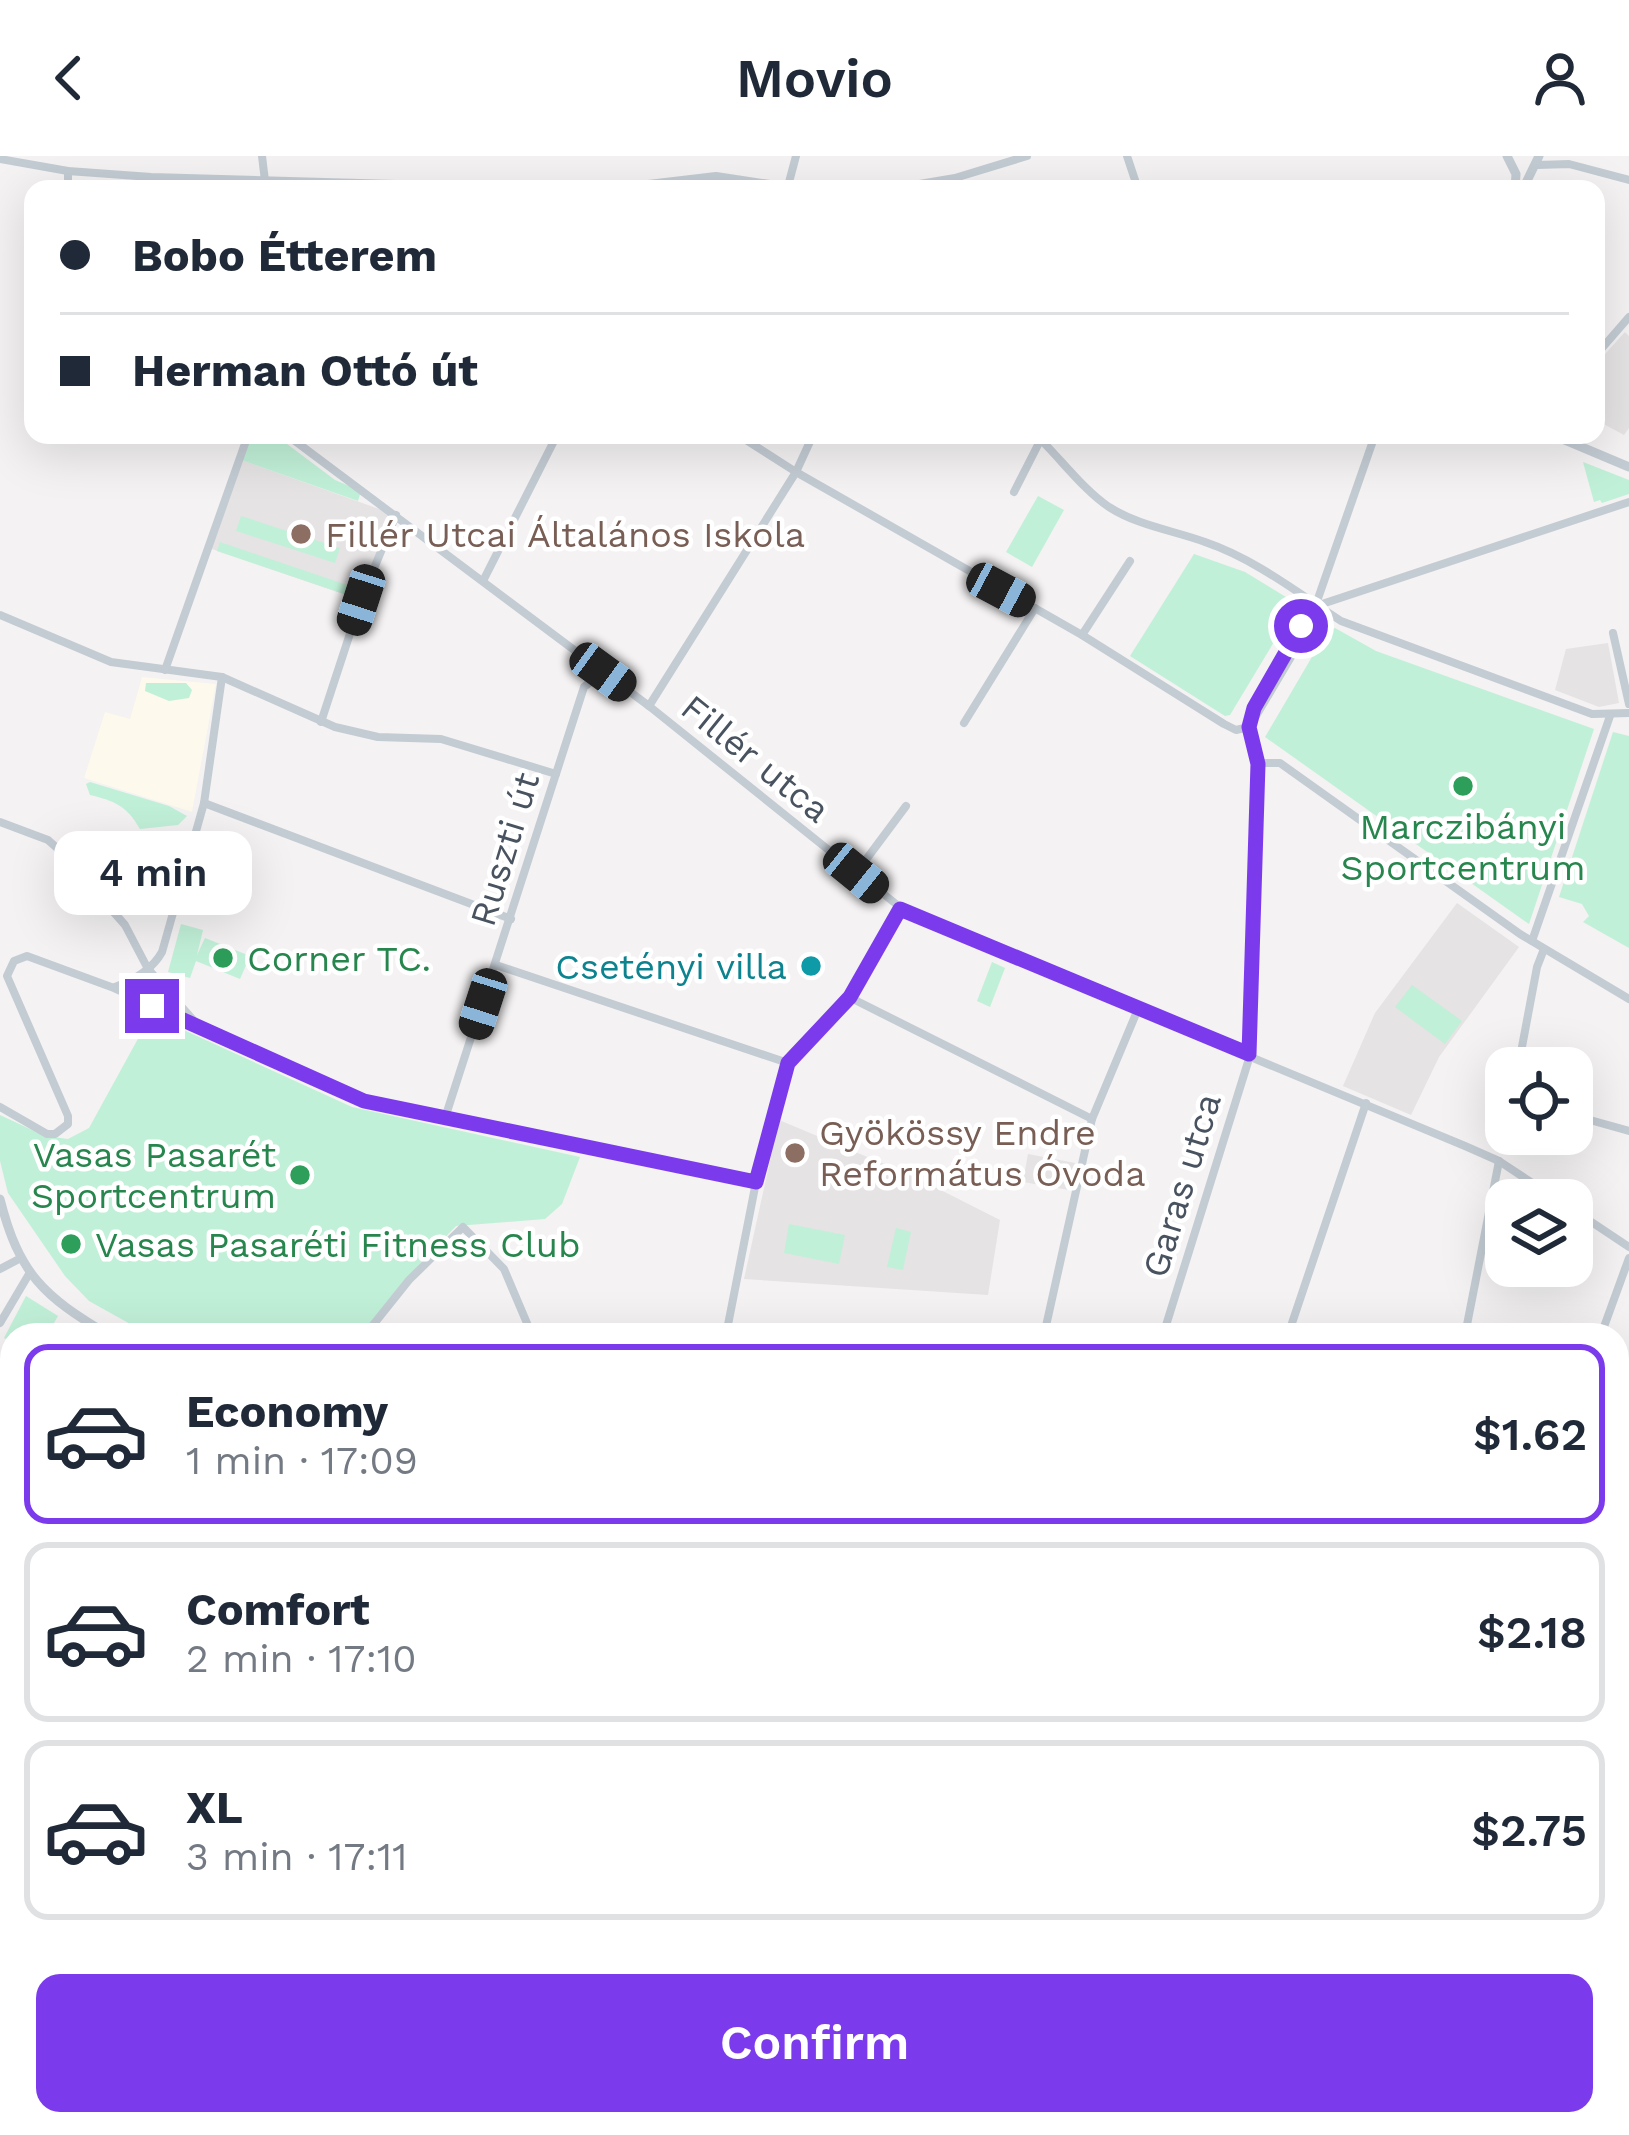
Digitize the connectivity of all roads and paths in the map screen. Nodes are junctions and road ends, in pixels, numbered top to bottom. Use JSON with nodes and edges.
{"nodes":[{"id":1,"x":1027,"y":156,"type":"edge"},
{"id":2,"x":0,"y":159,"type":"edge"},
{"id":3,"x":1509,"y":159,"type":"edge"},
{"id":4,"x":1538,"y":161,"type":"edge"},
{"id":5,"x":68,"y":170,"type":"junction"},
{"id":6,"x":735,"y":176,"type":"junction"},
{"id":7,"x":68,"y":180,"type":"edge"},
{"id":8,"x":247,"y":180,"type":"edge"},
{"id":9,"x":695,"y":180,"type":"edge"},
{"id":10,"x":734,"y":180,"type":"edge"},
{"id":11,"x":756,"y":180,"type":"edge"},
{"id":12,"x":943,"y":180,"type":"edge"},
{"id":13,"x":1629,"y":180,"type":"edge"},
{"id":14,"x":1629,"y":317,"type":"edge"},
{"id":15,"x":1605,"y":345,"type":"edge"},
{"id":16,"x":245,"y":444,"type":"edge"},
{"id":17,"x":299,"y":444,"type":"edge"},
{"id":18,"x":552,"y":444,"type":"edge"},
{"id":19,"x":752,"y":444,"type":"edge"},
{"id":20,"x":809,"y":444,"type":"edge"},
{"id":21,"x":1040,"y":444,"type":"edge"},
{"id":22,"x":1049,"y":444,"type":"edge"},
{"id":23,"x":1372,"y":444,"type":"edge"},
{"id":24,"x":1574,"y":444,"type":"edge"},
{"id":25,"x":1629,"y":467,"type":"edge"},
{"id":26,"x":796,"y":472,"type":"junction"},
{"id":27,"x":1014,"y":492,"type":"dead end"},
{"id":28,"x":1629,"y":502,"type":"edge"},
{"id":29,"x":396,"y":515,"type":"junction"},
{"id":30,"x":1130,"y":561,"type":"dead end"},
{"id":31,"x":484,"y":579,"type":"junction"},
{"id":32,"x":1314,"y":607,"type":"junction"},
{"id":33,"x":1035,"y":608,"type":"junction"},
{"id":34,"x":0,"y":615,"type":"edge"},
{"id":35,"x":1613,"y":633,"type":"dead end"},
{"id":36,"x":1082,"y":634,"type":"junction"},
{"id":37,"x":165,"y":670,"type":"junction"},
{"id":38,"x":603,"y":672,"type":"junction"},
{"id":39,"x":222,"y":677,"type":"junction"},
{"id":40,"x":649,"y":706,"type":"junction"},
{"id":41,"x":1629,"y":709,"type":"edge"},
{"id":42,"x":1610,"y":716,"type":"junction"},
{"id":43,"x":321,"y":722,"type":"junction"},
{"id":44,"x":964,"y":723,"type":"dead end"},
{"id":45,"x":1249,"y":727,"type":"junction"},
{"id":46,"x":1258,"y":764,"type":"junction"},
{"id":47,"x":556,"y":774,"type":"junction"},
{"id":48,"x":204,"y":803,"type":"junction"},
{"id":49,"x":906,"y":806,"type":"dead end"},
{"id":50,"x":0,"y":822,"type":"edge"},
{"id":51,"x":856,"y":873,"type":"junction"},
{"id":52,"x":900,"y":909,"type":"junction"},
{"id":53,"x":511,"y":919,"type":"junction"},
{"id":54,"x":1532,"y":941,"type":"junction"},
{"id":55,"x":1544,"y":949,"type":"junction"},
{"id":56,"x":496,"y":965,"type":"junction"},
{"id":57,"x":148,"y":969,"type":"junction"},
{"id":58,"x":114,"y":988,"type":"junction"},
{"id":59,"x":850,"y":997,"type":"junction"},
{"id":60,"x":1629,"y":999,"type":"edge"},
{"id":61,"x":1138,"y":1009,"type":"junction"},
{"id":62,"x":200,"y":1028,"type":"junction"},
{"id":63,"x":1522,"y":1047,"type":"edge"},
{"id":64,"x":1249,"y":1054,"type":"junction"},
{"id":65,"x":788,"y":1063,"type":"junction"},
{"id":66,"x":1366,"y":1103,"type":"junction"},
{"id":67,"x":2,"y":1110,"type":"edge"},
{"id":68,"x":445,"y":1118,"type":"junction"},
{"id":69,"x":1092,"y":1118,"type":"junction"},
{"id":70,"x":1593,"y":1120,"type":"edge"},
{"id":71,"x":1629,"y":1131,"type":"edge"},
{"id":72,"x":1499,"y":1161,"type":"junction"},
{"id":73,"x":1526,"y":1179,"type":"edge"},
{"id":74,"x":756,"y":1182,"type":"junction"},
{"id":75,"x":0,"y":1198,"type":"edge"},
{"id":76,"x":1593,"y":1223,"type":"edge"},
{"id":77,"x":1629,"y":1247,"type":"edge"},
{"id":78,"x":19,"y":1258,"type":"junction"},
{"id":79,"x":1629,"y":1258,"type":"edge"},
{"id":80,"x":0,"y":1269,"type":"edge"},
{"id":81,"x":28,"y":1274,"type":"junction"},
{"id":82,"x":0,"y":1323,"type":"edge"},
{"id":83,"x":90,"y":1323,"type":"edge"},
{"id":84,"x":375,"y":1323,"type":"edge"},
{"id":85,"x":527,"y":1323,"type":"edge"},
{"id":86,"x":728,"y":1323,"type":"edge"},
{"id":87,"x":1047,"y":1323,"type":"edge"},
{"id":88,"x":1167,"y":1323,"type":"edge"},
{"id":89,"x":1292,"y":1323,"type":"edge"},
{"id":90,"x":1467,"y":1323,"type":"edge"},
{"id":91,"x":1605,"y":1323,"type":"edge"}],
"edges":[{"from":1,"to":12,"type":"street"},
{"from":2,"to":5,"type":"street"},
{"from":3,"to":4,"type":"street"},
{"from":4,"to":13,"type":"street"},
{"from":5,"to":7,"type":"street"},
{"from":5,"to":8,"type":"street"},
{"from":6,"to":9,"type":"street"},
{"from":6,"to":10,"type":"street"},
{"from":6,"to":11,"type":"street"},
{"from":14,"to":15,"type":"street"},
{"from":16,"to":37,"type":"street"},
{"from":17,"to":29,"type":"street","name":"Fillér utca"},
{"from":18,"to":31,"type":"street"},
{"from":19,"to":26,"type":"street"},
{"from":20,"to":26,"type":"street"},
{"from":21,"to":27,"type":"street"},
{"from":22,"to":32,"type":"street"},
{"from":23,"to":32,"type":"street"},
{"from":24,"to":25,"type":"street"},
{"from":26,"to":33,"type":"street"},
{"from":26,"to":40,"type":"street"},
{"from":28,"to":32,"type":"street"},
{"from":29,"to":31,"type":"street","name":"Fillér utca"},
{"from":29,"to":43,"type":"street"},
{"from":30,"to":36,"type":"street"},
{"from":31,"to":38,"type":"street","name":"Fillér utca"},
{"from":32,"to":42,"type":"street"},
{"from":32,"to":45,"type":"street"},
{"from":33,"to":36,"type":"street"},
{"from":33,"to":44,"type":"street"},
{"from":34,"to":37,"type":"street"},
{"from":35,"to":41,"type":"street"},
{"from":36,"to":45,"type":"street"},
{"from":37,"to":39,"type":"street"},
{"from":38,"to":40,"type":"street","name":"Fillér utca"},
{"from":38,"to":47,"type":"street","name":"Ruszti út"},
{"from":39,"to":43,"type":"street"},
{"from":39,"to":48,"type":"street"},
{"from":40,"to":51,"type":"street","name":"Fillér utca"},
{"from":41,"to":42,"type":"street"},
{"from":42,"to":54,"type":"street"},
{"from":43,"to":47,"type":"street"},
{"from":45,"to":46,"type":"street","name":"Garas utca"},
{"from":46,"to":54,"type":"street"},
{"from":46,"to":64,"type":"street","name":"Garas utca"},
{"from":47,"to":53,"type":"street","name":"Ruszti út"},
{"from":48,"to":53,"type":"street"},
{"from":48,"to":57,"type":"street"},
{"from":49,"to":51,"type":"street"},
{"from":50,"to":57,"type":"street"},
{"from":51,"to":52,"type":"street","name":"Fillér utca"},
{"from":52,"to":59,"type":"street"},
{"from":52,"to":61,"type":"street","name":"Fillér utca"},
{"from":53,"to":56,"type":"street","name":"Ruszti út"},
{"from":54,"to":55,"type":"street"},
{"from":55,"to":60,"type":"street"},
{"from":55,"to":63,"type":"street"},
{"from":56,"to":65,"type":"street"},
{"from":56,"to":68,"type":"street","name":"Ruszti út"},
{"from":57,"to":58,"type":"street"},
{"from":57,"to":62,"type":"street"},
{"from":58,"to":62,"type":"street"},
{"from":58,"to":67,"type":"street"},
{"from":59,"to":65,"type":"street"},
{"from":59,"to":69,"type":"street"},
{"from":61,"to":64,"type":"street","name":"Fillér utca"},
{"from":61,"to":69,"type":"street"},
{"from":62,"to":68,"type":"street"},
{"from":64,"to":66,"type":"street","name":"Fillér utca"},
{"from":64,"to":88,"type":"street","name":"Garas utca"},
{"from":65,"to":74,"type":"street"},
{"from":66,"to":72,"type":"street","name":"Fillér utca"},
{"from":66,"to":89,"type":"street"},
{"from":68,"to":74,"type":"street"},
{"from":69,"to":87,"type":"street"},
{"from":70,"to":71,"type":"street"},
{"from":72,"to":73,"type":"street","name":"Fillér utca"},
{"from":72,"to":90,"type":"street"},
{"from":74,"to":86,"type":"street"},
{"from":75,"to":78,"type":"street"},
{"from":76,"to":77,"type":"street"},
{"from":78,"to":80,"type":"street"},
{"from":78,"to":81,"type":"street"},
{"from":79,"to":91,"type":"street"},
{"from":81,"to":82,"type":"street"},
{"from":81,"to":83,"type":"street"},
{"from":84,"to":85,"type":"street"}]}
